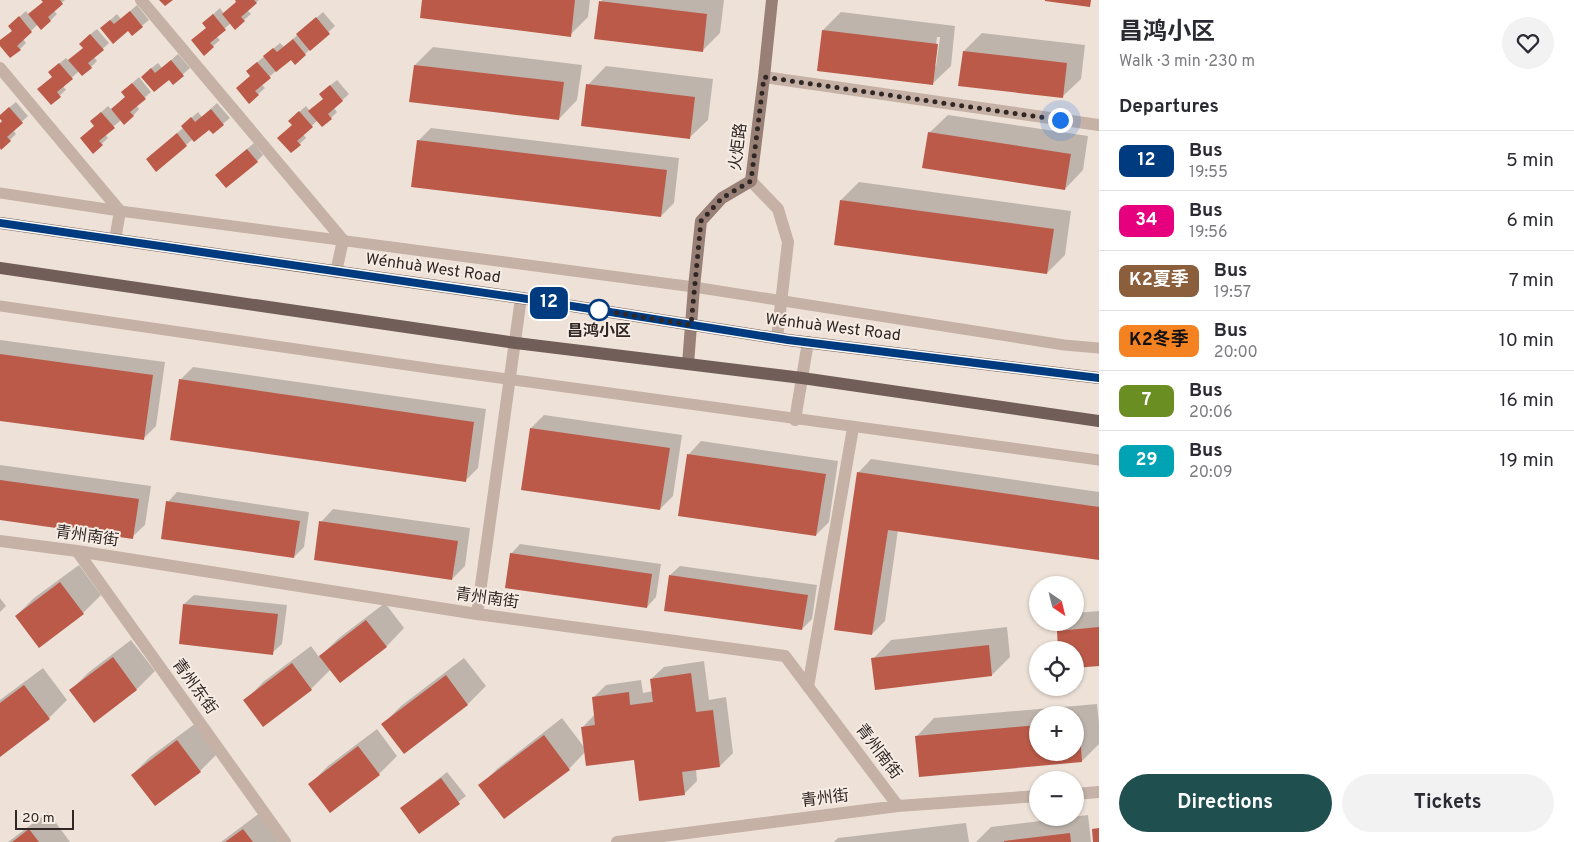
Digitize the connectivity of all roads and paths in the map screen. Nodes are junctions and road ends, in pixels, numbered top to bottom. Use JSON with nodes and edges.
{"nodes":[{"id":1,"x":141,"y":0,"type":"edge"},
{"id":2,"x":772,"y":0,"type":"edge"},
{"id":3,"x":0,"y":68,"type":"edge"},
{"id":4,"x":764,"y":77,"type":"junction"},
{"id":5,"x":1099,"y":126,"type":"edge"},
{"id":6,"x":751,"y":181,"type":"junction"},
{"id":7,"x":0,"y":193,"type":"edge"},
{"id":8,"x":120,"y":211,"type":"junction"},
{"id":9,"x":0,"y":223,"type":"edge"},
{"id":10,"x":115,"y":240,"type":"junction"},
{"id":11,"x":342,"y":240,"type":"junction"},
{"id":12,"x":0,"y":268,"type":"edge"},
{"id":13,"x":336,"y":272,"type":"junction"},
{"id":14,"x":694,"y":287,"type":"junction"},
{"id":15,"x":521,"y":298,"type":"junction"},
{"id":16,"x":782,"y":300,"type":"junction"},
{"id":17,"x":0,"y":306,"type":"edge"},
{"id":18,"x":691,"y":325,"type":"junction"},
{"id":19,"x":778,"y":338,"type":"junction"},
{"id":20,"x":808,"y":342,"type":"junction"},
{"id":21,"x":516,"y":343,"type":"junction"},
{"id":22,"x":1099,"y":348,"type":"edge"},
{"id":23,"x":688,"y":364,"type":"junction"},
{"id":24,"x":802,"y":378,"type":"junction"},
{"id":25,"x":1099,"y":378,"type":"edge"},
{"id":26,"x":509,"y":380,"type":"junction"},
{"id":27,"x":795,"y":420,"type":"junction"},
{"id":28,"x":1099,"y":421,"type":"edge"},
{"id":29,"x":854,"y":428,"type":"junction"},
{"id":30,"x":1099,"y":460,"type":"edge"},
{"id":31,"x":0,"y":541,"type":"edge"},
{"id":32,"x":77,"y":551,"type":"junction"},
{"id":33,"x":477,"y":614,"type":"junction"},
{"id":34,"x":808,"y":687,"type":"junction"},
{"id":35,"x":1099,"y":792,"type":"edge"},
{"id":36,"x":1084,"y":793,"type":"edge"},
{"id":37,"x":1029,"y":797,"type":"edge"},
{"id":38,"x":898,"y":806,"type":"junction"},
{"id":39,"x":286,"y":842,"type":"edge"},
{"id":40,"x":617,"y":842,"type":"edge"}],
"edges":[{"from":1,"to":11,"type":"street"},
{"from":2,"to":4,"type":"main road","name":"火炬路"},
{"from":3,"to":8,"type":"street"},
{"from":4,"to":5,"type":"street"},
{"from":4,"to":6,"type":"main road","name":"火炬路"},
{"from":6,"to":14,"type":"main road","name":"火炬路"},
{"from":6,"to":16,"type":"street"},
{"from":7,"to":8,"type":"lane"},
{"from":8,"to":10,"type":"street"},
{"from":8,"to":11,"type":"lane"},
{"from":9,"to":10,"type":"main road","name":"Wénhuà West Road"},
{"from":10,"to":13,"type":"main road","name":"Wénhuà West Road"},
{"from":11,"to":13,"type":"street"},
{"from":11,"to":14,"type":"lane"},
{"from":12,"to":21,"type":"main road"},
{"from":13,"to":15,"type":"main road","name":"Wénhuà West Road"},
{"from":14,"to":16,"type":"lane"},
{"from":14,"to":18,"type":"main road","name":"火炬路"},
{"from":15,"to":18,"type":"main road","name":"Wénhuà West Road"},
{"from":15,"to":21,"type":"street"},
{"from":16,"to":19,"type":"street"},
{"from":16,"to":22,"type":"lane"},
{"from":17,"to":26,"type":"lane"},
{"from":18,"to":19,"type":"main road","name":"Wénhuà West Road"},
{"from":18,"to":23,"type":"main road","name":"火炬路"},
{"from":19,"to":20,"type":"main road","name":"Wénhuà West Road"},
{"from":20,"to":24,"type":"street"},
{"from":20,"to":25,"type":"main road","name":"Wénhuà West Road"},
{"from":21,"to":23,"type":"main road"},
{"from":21,"to":26,"type":"street"},
{"from":23,"to":24,"type":"main road"},
{"from":24,"to":27,"type":"street"},
{"from":24,"to":28,"type":"main road"},
{"from":26,"to":27,"type":"lane"},
{"from":26,"to":33,"type":"street"},
{"from":27,"to":29,"type":"lane"},
{"from":29,"to":30,"type":"lane"},
{"from":29,"to":34,"type":"street"},
{"from":31,"to":32,"type":"street","name":"青州南街"},
{"from":32,"to":33,"type":"street","name":"青州南街"},
{"from":32,"to":39,"type":"street","name":"青州东街"},
{"from":33,"to":34,"type":"street","name":"青州南街"},
{"from":34,"to":38,"type":"street","name":"青州南街"},
{"from":35,"to":36,"type":"street"},
{"from":37,"to":38,"type":"street","name":"青州街"},
{"from":38,"to":40,"type":"street","name":"青州街"}]}
